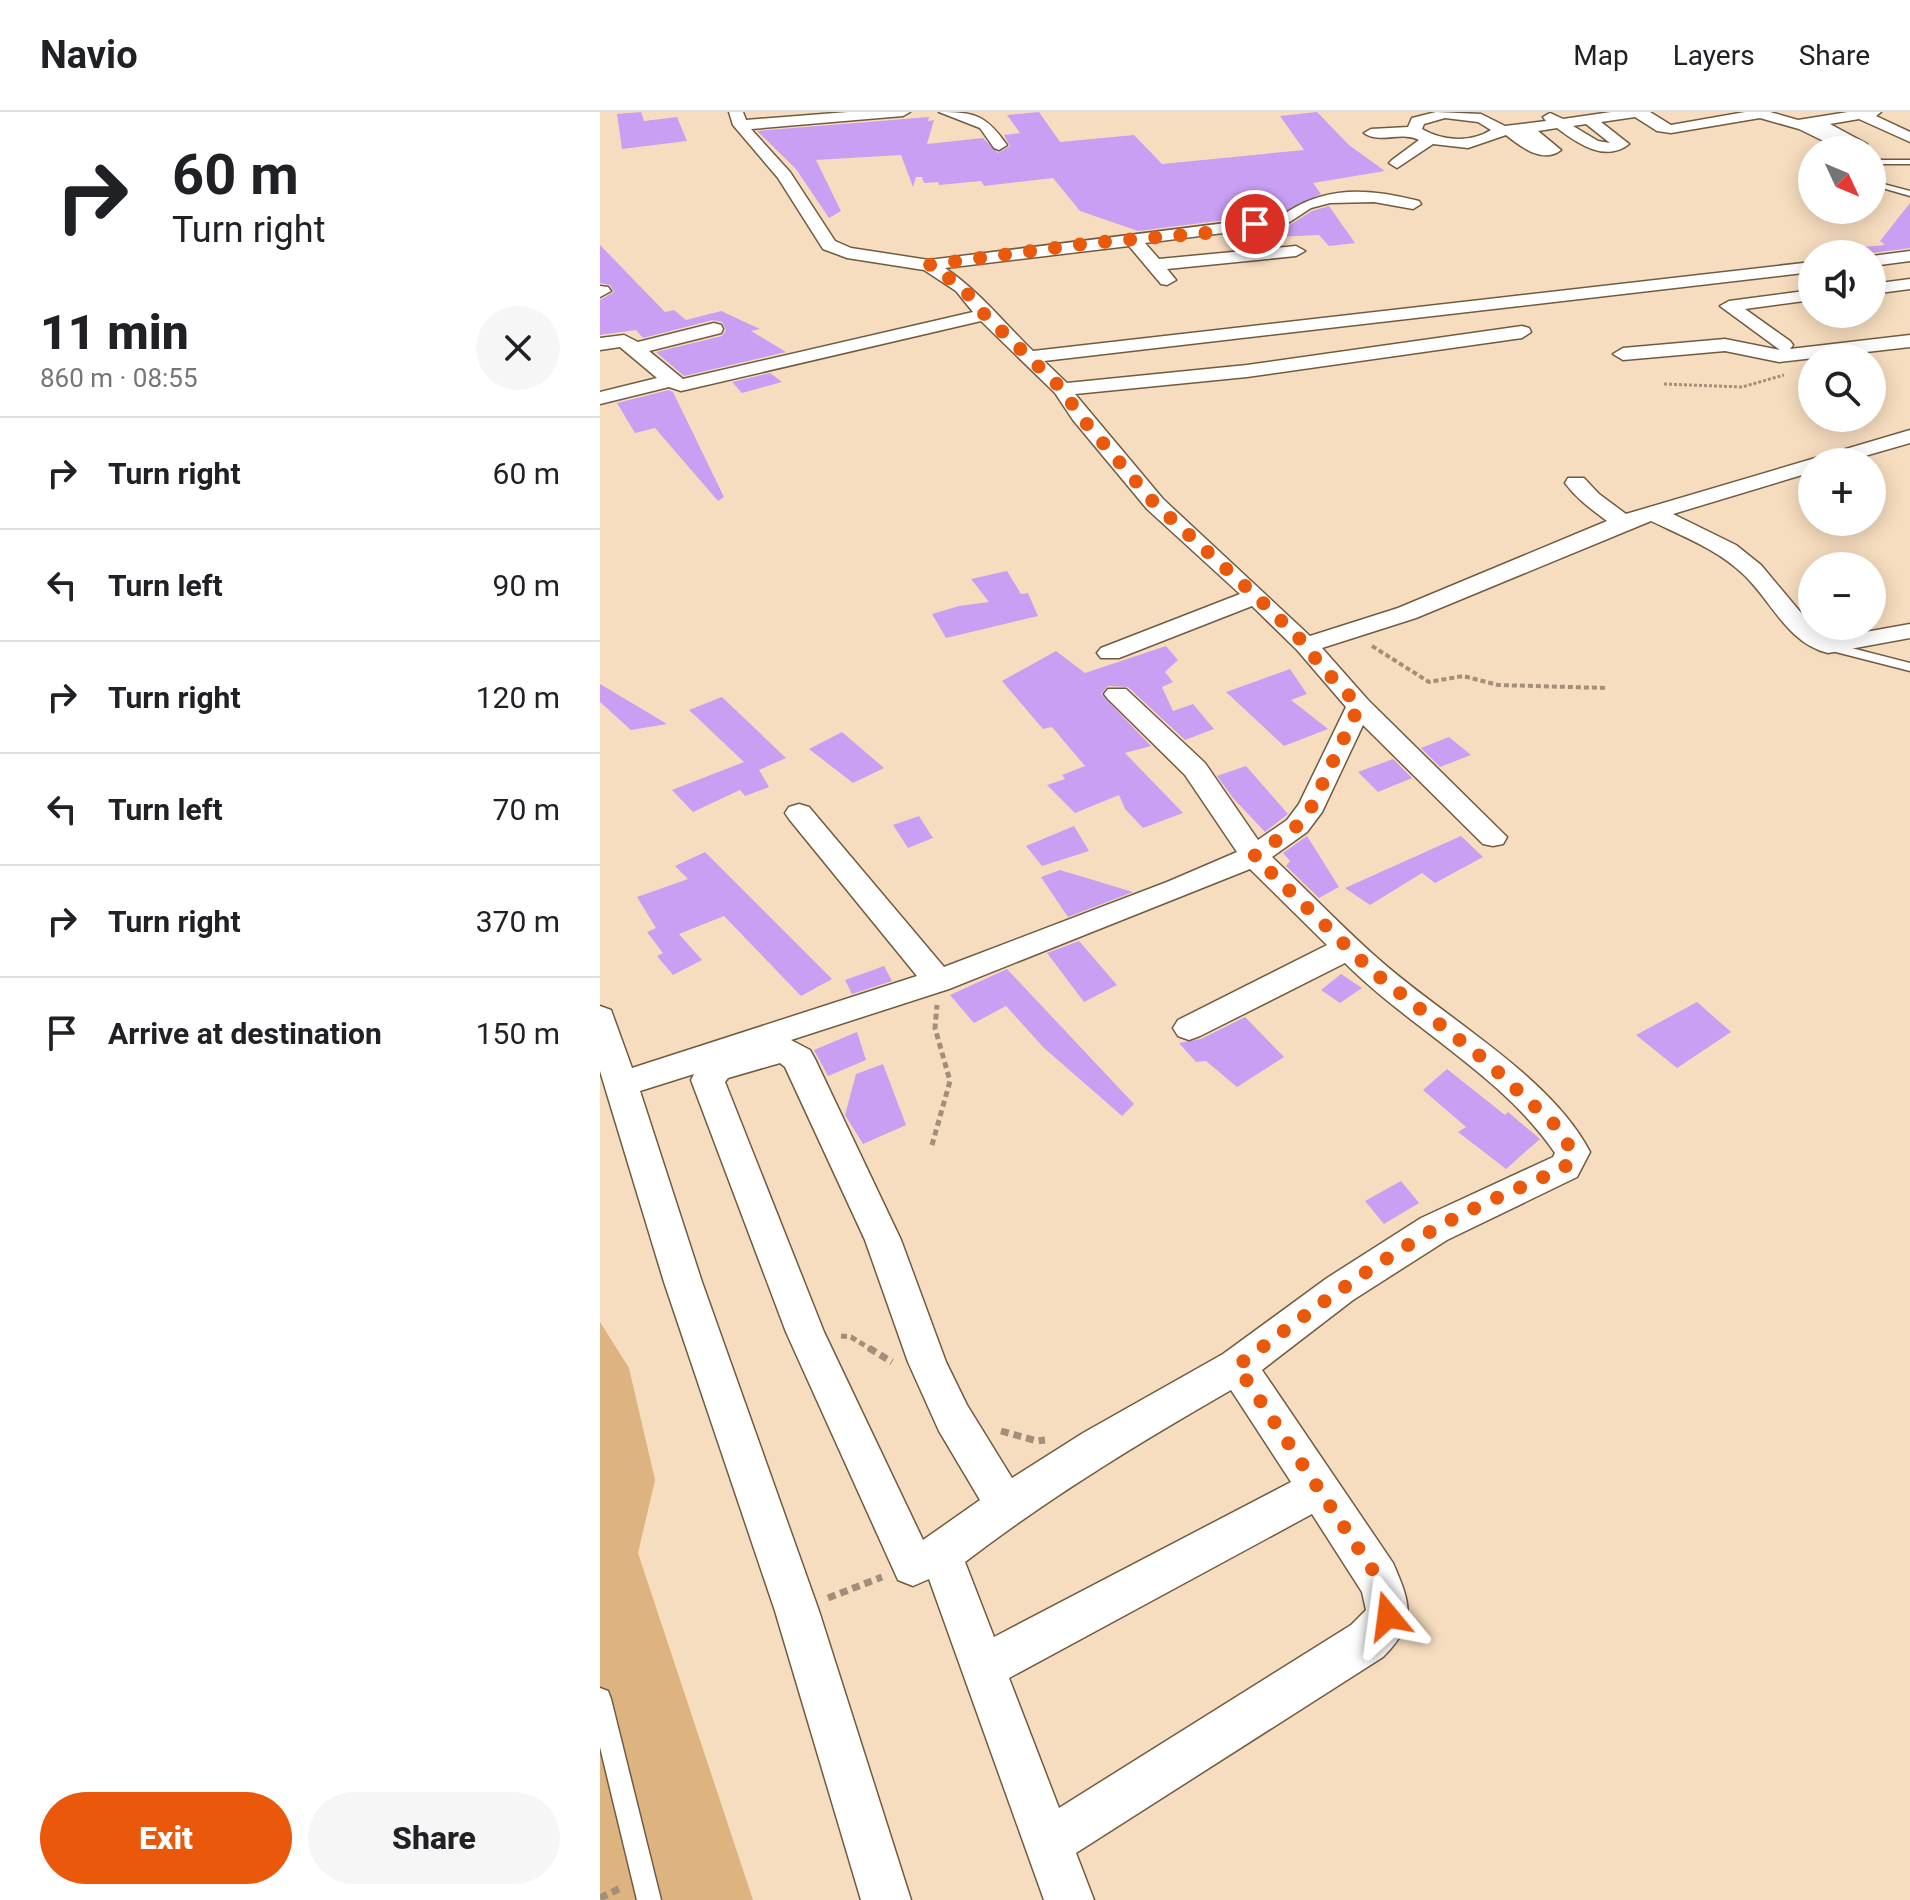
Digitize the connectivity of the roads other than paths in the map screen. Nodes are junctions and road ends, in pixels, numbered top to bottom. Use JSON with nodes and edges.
{"nodes":[{"id":1,"x":903,"y":112,"type":"edge"},
{"id":2,"x":946,"y":112,"type":"edge"},
{"id":3,"x":1540,"y":112,"type":"edge"},
{"id":4,"x":1640,"y":112,"type":"edge"},
{"id":5,"x":1757,"y":113,"type":"edge"},
{"id":6,"x":1871,"y":113,"type":"edge"},
{"id":7,"x":1395,"y":114,"type":"dead end"},
{"id":8,"x":1612,"y":114,"type":"edge"},
{"id":9,"x":738,"y":119,"type":"edge"},
{"id":10,"x":1588,"y":119,"type":"junction"},
{"id":11,"x":1560,"y":122,"type":"junction"},
{"id":12,"x":1415,"y":126,"type":"junction"},
{"id":13,"x":1910,"y":129,"type":"edge"},
{"id":14,"x":1511,"y":130,"type":"junction"},
{"id":15,"x":1371,"y":133,"type":"dead end"},
{"id":16,"x":1910,"y":138,"type":"edge"},
{"id":17,"x":1430,"y":139,"type":"junction"},
{"id":18,"x":1467,"y":143,"type":"junction"},
{"id":19,"x":999,"y":145,"type":"dead end"},
{"id":20,"x":1481,"y":159,"type":"dead end"},
{"id":21,"x":1886,"y":162,"type":"edge"},
{"id":22,"x":1910,"y":162,"type":"edge"},
{"id":23,"x":1397,"y":163,"type":"dead end"},
{"id":24,"x":1886,"y":187,"type":"edge"},
{"id":25,"x":1910,"y":194,"type":"edge"},
{"id":26,"x":1413,"y":204,"type":"dead end"},
{"id":27,"x":1133,"y":240,"type":"junction"},
{"id":28,"x":1296,"y":251,"type":"dead end"},
{"id":29,"x":1910,"y":256,"type":"edge"},
{"id":30,"x":1886,"y":259,"type":"edge"},
{"id":31,"x":929,"y":265,"type":"junction"},
{"id":32,"x":1155,"y":265,"type":"junction"},
{"id":33,"x":1798,"y":269,"type":"edge"},
{"id":34,"x":1167,"y":280,"type":"dead end"},
{"id":35,"x":1910,"y":284,"type":"edge"},
{"id":36,"x":1886,"y":287,"type":"edge"},
{"id":37,"x":1798,"y":297,"type":"edge"},
{"id":38,"x":985,"y":315,"type":"junction"},
{"id":39,"x":714,"y":329,"type":"dead end"},
{"id":40,"x":1522,"y":332,"type":"dead end"},
{"id":41,"x":1910,"y":341,"type":"edge"},
{"id":42,"x":600,"y":344,"type":"edge"},
{"id":43,"x":1783,"y":345,"type":"dead end"},
{"id":44,"x":635,"y":349,"type":"junction"},
{"id":45,"x":1623,"y":354,"type":"dead end"},
{"id":46,"x":1028,"y":357,"type":"junction"},
{"id":47,"x":670,"y":381,"type":"junction"},
{"id":48,"x":1062,"y":389,"type":"junction"},
{"id":49,"x":600,"y":398,"type":"edge"},
{"id":50,"x":1910,"y":436,"type":"edge"},
{"id":51,"x":1869,"y":448,"type":"edge"},
{"id":52,"x":1798,"y":469,"type":"edge"},
{"id":53,"x":1576,"y":483,"type":"dead end"},
{"id":54,"x":1653,"y":513,"type":"junction"},
{"id":55,"x":1623,"y":522,"type":"junction"},
{"id":56,"x":1256,"y":596,"type":"junction"},
{"id":57,"x":1910,"y":631,"type":"edge"},
{"id":58,"x":1306,"y":645,"type":"junction"},
{"id":59,"x":1828,"y":646,"type":"junction"},
{"id":60,"x":1910,"y":652,"type":"edge"},
{"id":61,"x":1110,"y":653,"type":"dead end"},
{"id":62,"x":1884,"y":660,"type":"junction"},
{"id":63,"x":1910,"y":667,"type":"edge"},
{"id":64,"x":1117,"y":694,"type":"dead end"},
{"id":65,"x":1359,"y":706,"type":"junction"},
{"id":66,"x":799,"y":813,"type":"dead end"},
{"id":67,"x":1493,"y":837,"type":"dead end"},
{"id":68,"x":1254,"y":856,"type":"junction"},
{"id":69,"x":1348,"y":948,"type":"junction"},
{"id":70,"x":938,"y":981,"type":"junction"},
{"id":71,"x":600,"y":1018,"type":"edge"},
{"id":72,"x":1189,"y":1028,"type":"dead end"},
{"id":73,"x":623,"y":1083,"type":"junction"},
{"id":74,"x":1237,"y":1366,"type":"junction"},
{"id":75,"x":1319,"y":1489,"type":"junction"},
{"id":76,"x":1006,"y":1505,"type":"junction"},
{"id":77,"x":927,"y":1560,"type":"junction"},
{"id":78,"x":982,"y":1668,"type":"junction"},
{"id":79,"x":600,"y":1699,"type":"edge"},
{"id":80,"x":1049,"y":1842,"type":"junction"},
{"id":81,"x":649,"y":1900,"type":"edge"},
{"id":82,"x":886,"y":1900,"type":"edge"},
{"id":83,"x":1069,"y":1900,"type":"edge"}],
"edges":[{"from":1,"to":9,"type":"street"},
{"from":2,"to":19,"type":"street"},
{"from":3,"to":11,"type":"street"},
{"from":4,"to":5,"type":"street"},
{"from":4,"to":8,"type":"street"},
{"from":5,"to":6,"type":"street"},
{"from":6,"to":13,"type":"street"},
{"from":6,"to":16,"type":"street"},
{"from":7,"to":12,"type":"street"},
{"from":8,"to":10,"type":"street"},
{"from":9,"to":31,"type":"street"},
{"from":10,"to":11,"type":"street"},
{"from":10,"to":11,"type":"street"},
{"from":11,"to":14,"type":"street"},
{"from":12,"to":14,"type":"street"},
{"from":12,"to":15,"type":"street"},
{"from":12,"to":17,"type":"street"},
{"from":14,"to":18,"type":"street"},
{"from":17,"to":18,"type":"street"},
{"from":17,"to":23,"type":"street"},
{"from":18,"to":20,"type":"street"},
{"from":21,"to":22,"type":"lane"},
{"from":24,"to":25,"type":"lane"},
{"from":26,"to":27,"type":"street"},
{"from":27,"to":31,"type":"street"},
{"from":27,"to":32,"type":"street"},
{"from":28,"to":32,"type":"street"},
{"from":29,"to":30,"type":"street"},
{"from":31,"to":38,"type":"street"},
{"from":32,"to":34,"type":"street"},
{"from":33,"to":46,"type":"street"},
{"from":35,"to":36,"type":"street"},
{"from":37,"to":43,"type":"street"},
{"from":38,"to":46,"type":"street"},
{"from":38,"to":47,"type":"street"},
{"from":39,"to":44,"type":"street"},
{"from":40,"to":48,"type":"street"},
{"from":41,"to":45,"type":"street"},
{"from":42,"to":44,"type":"street"},
{"from":44,"to":47,"type":"street"},
{"from":46,"to":48,"type":"street"},
{"from":47,"to":49,"type":"street"},
{"from":48,"to":56,"type":"street"},
{"from":50,"to":51,"type":"street"},
{"from":52,"to":54,"type":"street"},
{"from":53,"to":55,"type":"street"},
{"from":54,"to":55,"type":"street"},
{"from":54,"to":59,"type":"street"},
{"from":55,"to":58,"type":"street"},
{"from":56,"to":58,"type":"street"},
{"from":56,"to":61,"type":"street"},
{"from":57,"to":59,"type":"street"},
{"from":58,"to":65,"type":"street"},
{"from":59,"to":62,"type":"lane"},
{"from":60,"to":62,"type":"lane"},
{"from":62,"to":63,"type":"lane"},
{"from":64,"to":68,"type":"street"},
{"from":65,"to":67,"type":"street"},
{"from":65,"to":68,"type":"street"},
{"from":66,"to":70,"type":"street"},
{"from":68,"to":69,"type":"street"},
{"from":68,"to":70,"type":"street"},
{"from":69,"to":72,"type":"street"},
{"from":69,"to":74,"type":"street"},
{"from":70,"to":73,"type":"street"},
{"from":71,"to":73,"type":"street"},
{"from":73,"to":82,"type":"street"},
{"from":74,"to":75,"type":"street"},
{"from":74,"to":76,"type":"street"},
{"from":75,"to":78,"type":"street"},
{"from":75,"to":80,"type":"street"},
{"from":76,"to":77,"type":"street"},
{"from":76,"to":77,"type":"street"},
{"from":77,"to":78,"type":"street"},
{"from":78,"to":80,"type":"street"},
{"from":79,"to":81,"type":"lane"},
{"from":80,"to":83,"type":"street"}]}
